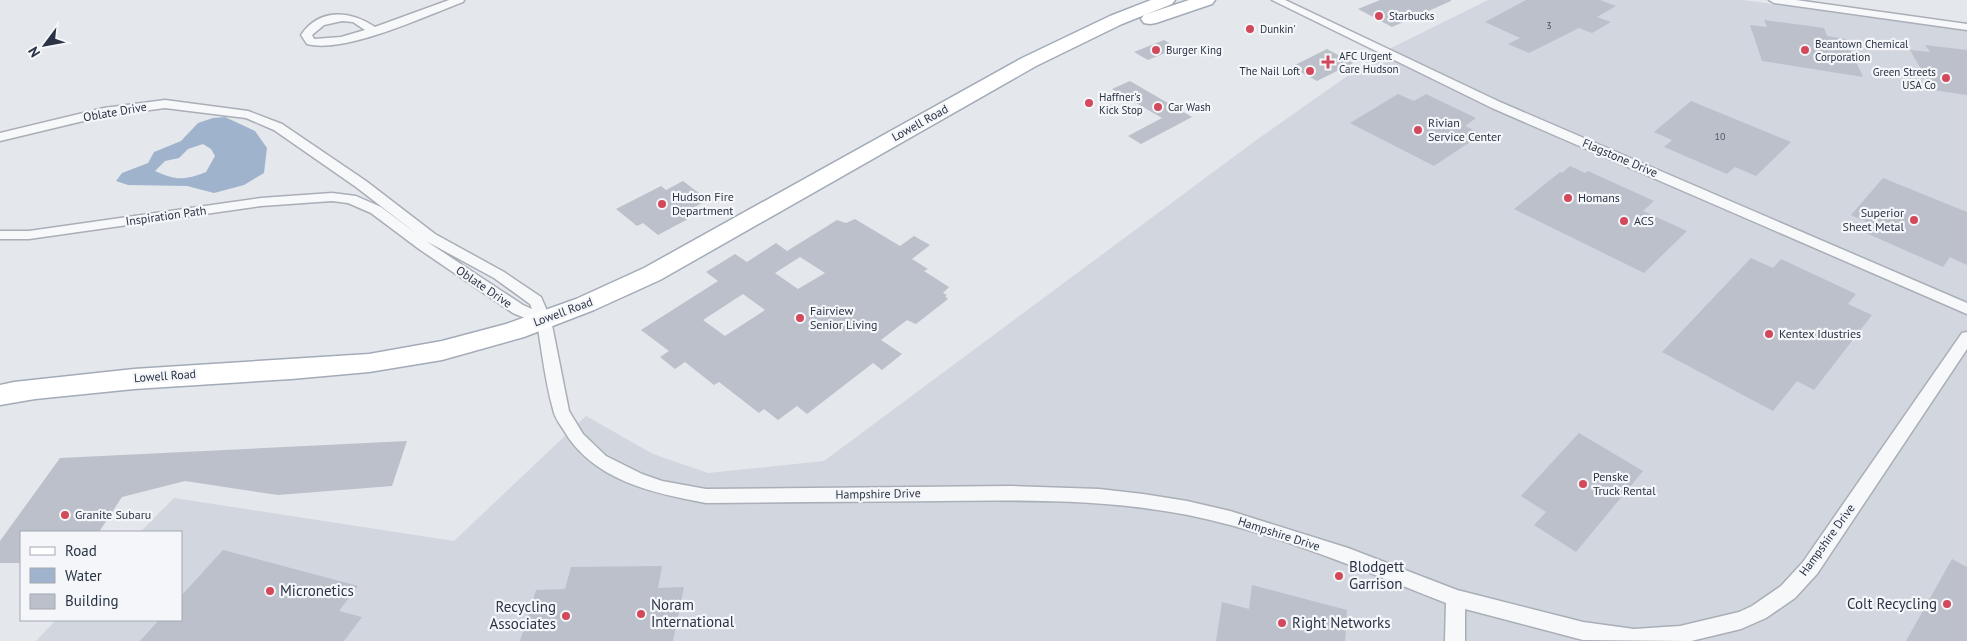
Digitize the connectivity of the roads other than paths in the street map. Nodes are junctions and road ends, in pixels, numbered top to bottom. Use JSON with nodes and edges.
{"nodes":[{"id":1,"x":458,"y":0,"type":"edge"},
{"id":2,"x":1166,"y":0,"type":"edge"},
{"id":3,"x":1206,"y":0,"type":"edge"},
{"id":4,"x":1277,"y":0,"type":"edge"},
{"id":5,"x":1774,"y":0,"type":"edge"},
{"id":6,"x":1967,"y":27,"type":"edge"},
{"id":7,"x":372,"y":30,"type":"junction"},
{"id":8,"x":1066,"y":44,"type":"junction"},
{"id":9,"x":0,"y":137,"type":"edge"},
{"id":10,"x":361,"y":184,"type":"junction"},
{"id":11,"x":332,"y":198,"type":"junction"},
{"id":12,"x":0,"y":235,"type":"edge"},
{"id":13,"x":1967,"y":309,"type":"edge"},
{"id":14,"x":544,"y":320,"type":"junction"},
{"id":15,"x":1967,"y":337,"type":"edge"},
{"id":16,"x":0,"y":395,"type":"edge"},
{"id":17,"x":1456,"y":598,"type":"junction"},
{"id":18,"x":1455,"y":641,"type":"edge"}],
"edges":[{"from":1,"to":7,"type":"street"},
{"from":2,"to":8,"type":"main road","name":"Lowell Road"},
{"from":3,"to":8,"type":"main road","name":"Lowell Road"},
{"from":4,"to":13,"type":"street","name":"Flagstone Drive"},
{"from":5,"to":6,"type":"street"},
{"from":7,"to":7,"type":"street"},
{"from":8,"to":14,"type":"main road","name":"Lowell Road"},
{"from":9,"to":10,"type":"street","name":"Oblate Drive"},
{"from":10,"to":11,"type":"street"},
{"from":10,"to":14,"type":"street","name":"Oblate Drive"},
{"from":11,"to":12,"type":"street","name":"Inspiration Path"},
{"from":11,"to":14,"type":"street","name":"Oblate Drive"},
{"from":14,"to":16,"type":"main road","name":"Lowell Road"},
{"from":14,"to":17,"type":"street","name":"Hampshire Drive"},
{"from":15,"to":17,"type":"street","name":"Hampshire Drive"},
{"from":17,"to":18,"type":"street"}]}
